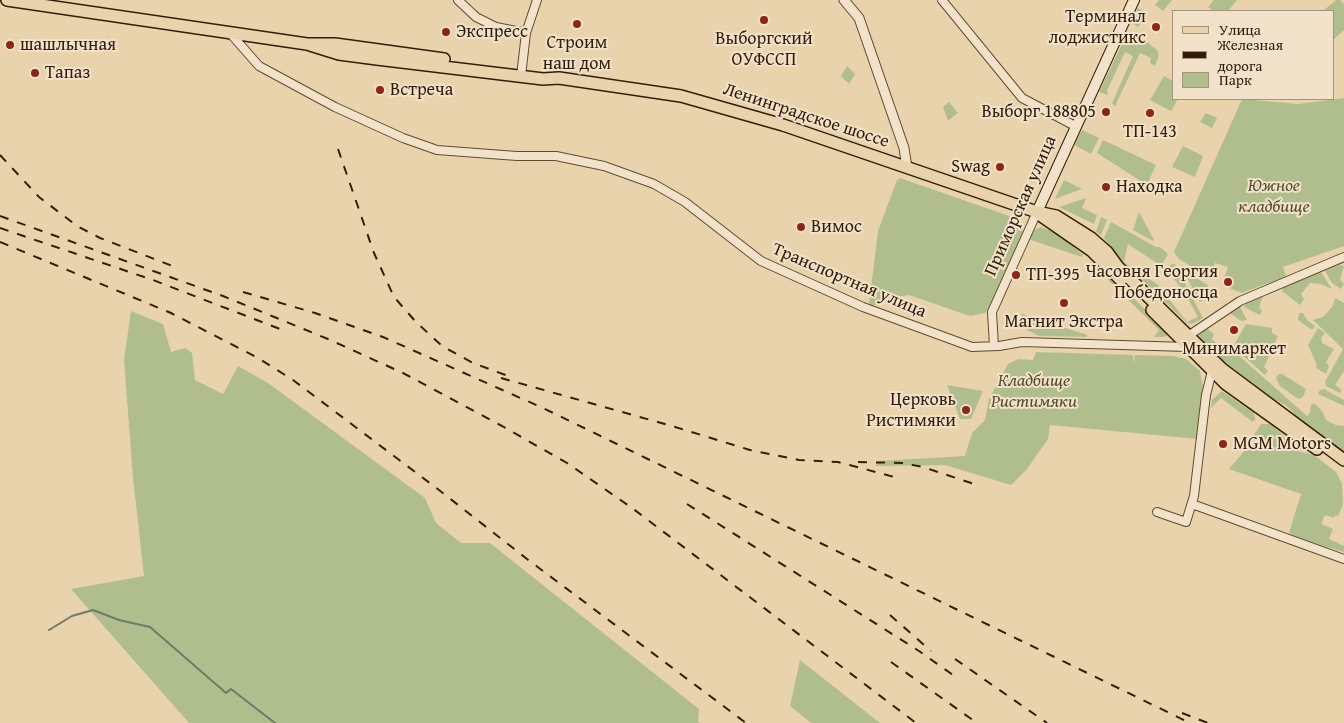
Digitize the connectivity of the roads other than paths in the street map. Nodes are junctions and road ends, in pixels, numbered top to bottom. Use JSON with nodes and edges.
{"nodes":[{"id":1,"x":7,"y":0,"type":"edge"},
{"id":2,"x":458,"y":0,"type":"edge"},
{"id":3,"x":536,"y":0,"type":"edge"},
{"id":4,"x":844,"y":0,"type":"edge"},
{"id":5,"x":942,"y":0,"type":"edge"},
{"id":6,"x":1134,"y":0,"type":"edge"},
{"id":7,"x":228,"y":32,"type":"junction"},
{"id":8,"x":526,"y":33,"type":"junction"},
{"id":9,"x":522,"y":72,"type":"junction"},
{"id":10,"x":1075,"y":126,"type":"junction"},
{"id":11,"x":907,"y":168,"type":"junction"},
{"id":12,"x":1037,"y":212,"type":"junction"},
{"id":13,"x":1342,"y":260,"type":"edge"},
{"id":14,"x":1188,"y":341,"type":"junction"},
{"id":15,"x":994,"y":346,"type":"junction"},
{"id":16,"x":1212,"y":371,"type":"junction"},
{"id":17,"x":1344,"y":460,"type":"edge"},
{"id":18,"x":1344,"y":468,"type":"edge"},
{"id":19,"x":1192,"y":504,"type":"junction"},
{"id":20,"x":1158,"y":512,"type":"dead end"},
{"id":21,"x":1344,"y":559,"type":"edge"}],
"edges":[{"from":1,"to":7,"type":"main road","name":"Ленинградское шоссе"},
{"from":2,"to":8,"type":"street"},
{"from":3,"to":8,"type":"street"},
{"from":4,"to":11,"type":"street"},
{"from":5,"to":10,"type":"street"},
{"from":6,"to":10,"type":"main road","name":"Приморская улица"},
{"from":7,"to":9,"type":"main road","name":"Ленинградское шоссе"},
{"from":7,"to":15,"type":"street","name":"Транспортная улица"},
{"from":8,"to":9,"type":"street"},
{"from":9,"to":11,"type":"main road","name":"Ленинградское шоссе"},
{"from":10,"to":12,"type":"main road","name":"Приморская улица"},
{"from":11,"to":12,"type":"main road","name":"Ленинградское шоссе"},
{"from":12,"to":14,"type":"main road","name":"Ленинградское шоссе"},
{"from":12,"to":15,"type":"street","name":"Приморская улица"},
{"from":13,"to":14,"type":"street"},
{"from":14,"to":15,"type":"street","name":"Транспортная улица"},
{"from":14,"to":16,"type":"main road","name":"Ленинградское шоссе"},
{"from":14,"to":17,"type":"main road","name":"Ленинградское шоссе"},
{"from":16,"to":18,"type":"main road","name":"Ленинградское шоссе"},
{"from":16,"to":19,"type":"street"},
{"from":19,"to":20,"type":"street"},
{"from":19,"to":21,"type":"street"}]}
